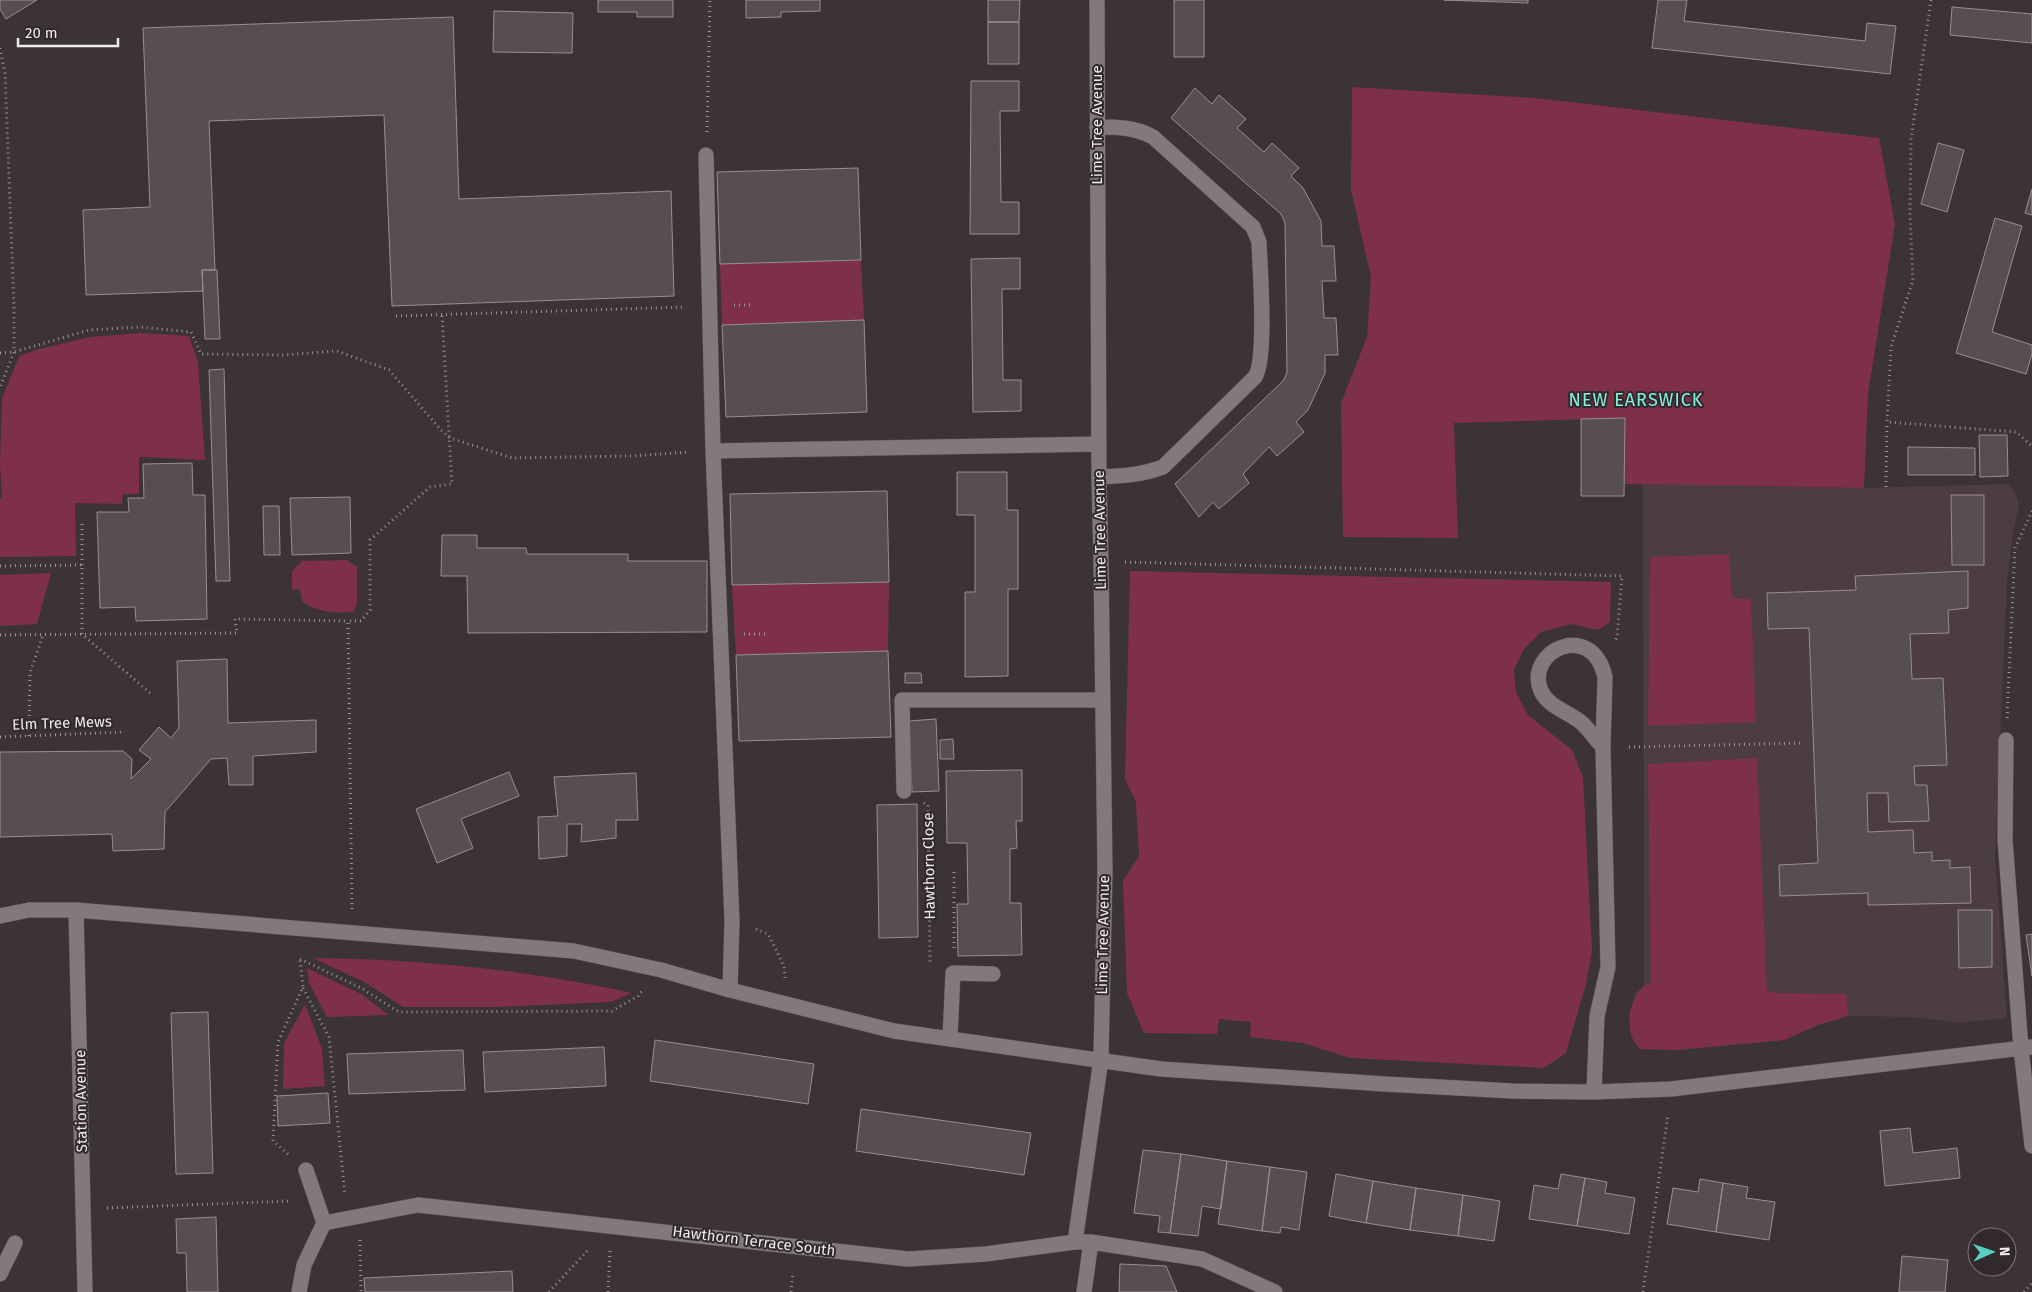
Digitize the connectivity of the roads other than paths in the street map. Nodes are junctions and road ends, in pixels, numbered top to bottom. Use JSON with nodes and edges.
{"nodes":[{"id":1,"x":1097,"y":0,"type":"edge"},
{"id":2,"x":1097,"y":127,"type":"junction"},
{"id":3,"x":706,"y":155,"type":"road end"},
{"id":4,"x":1098,"y":444,"type":"junction"},
{"id":5,"x":713,"y":451,"type":"junction"},
{"id":6,"x":1098,"y":477,"type":"junction"},
{"id":7,"x":1103,"y":700,"type":"junction"},
{"id":8,"x":2006,"y":740,"type":"road end"},
{"id":9,"x":1603,"y":748,"type":"junction"},
{"id":10,"x":904,"y":792,"type":"road end"},
{"id":11,"x":76,"y":910,"type":"junction"},
{"id":12,"x":0,"y":916,"type":"edge"},
{"id":13,"x":993,"y":974,"type":"dead end"},
{"id":14,"x":730,"y":990,"type":"junction"},
{"id":15,"x":950,"y":1038,"type":"junction"},
{"id":16,"x":2027,"y":1047,"type":"edge"},
{"id":17,"x":1101,"y":1059,"type":"junction"},
{"id":18,"x":1594,"y":1092,"type":"junction"},
{"id":19,"x":2032,"y":1146,"type":"edge"},
{"id":20,"x":306,"y":1170,"type":"road end"},
{"id":21,"x":324,"y":1222,"type":"junction"},
{"id":22,"x":1075,"y":1242,"type":"junction"},
{"id":23,"x":1091,"y":1242,"type":"junction"},
{"id":24,"x":15,"y":1243,"type":"dead end"},
{"id":25,"x":0,"y":1274,"type":"edge"},
{"id":26,"x":85,"y":1292,"type":"edge"},
{"id":27,"x":299,"y":1292,"type":"edge"},
{"id":28,"x":1084,"y":1292,"type":"edge"},
{"id":29,"x":1275,"y":1292,"type":"edge"}],
"edges":[{"from":1,"to":2,"type":"street","name":"Lime Tree Avenue"},
{"from":2,"to":4,"type":"street","name":"Lime Tree Avenue"},
{"from":2,"to":6,"type":"street"},
{"from":3,"to":5,"type":"street"},
{"from":4,"to":5,"type":"street"},
{"from":4,"to":6,"type":"street","name":"Lime Tree Avenue"},
{"from":5,"to":14,"type":"street"},
{"from":6,"to":7,"type":"street","name":"Lime Tree Avenue"},
{"from":7,"to":10,"type":"street"},
{"from":7,"to":17,"type":"street","name":"Lime Tree Avenue"},
{"from":8,"to":16,"type":"street"},
{"from":9,"to":9,"type":"street"},
{"from":9,"to":18,"type":"street"},
{"from":11,"to":12,"type":"street"},
{"from":11,"to":14,"type":"street"},
{"from":11,"to":26,"type":"street","name":"Station Avenue"},
{"from":13,"to":15,"type":"street"},
{"from":14,"to":15,"type":"street"},
{"from":15,"to":17,"type":"street"},
{"from":16,"to":18,"type":"street"},
{"from":16,"to":19,"type":"street"},
{"from":17,"to":18,"type":"street"},
{"from":17,"to":22,"type":"street"},
{"from":20,"to":21,"type":"street"},
{"from":21,"to":22,"type":"street","name":"Hawthorn Terrace South"},
{"from":21,"to":27,"type":"street"},
{"from":22,"to":23,"type":"street","name":"Hawthorn Terrace South"},
{"from":23,"to":28,"type":"street"},
{"from":23,"to":29,"type":"street","name":"Hawthorn Terrace South"},
{"from":24,"to":25,"type":"street"}]}
